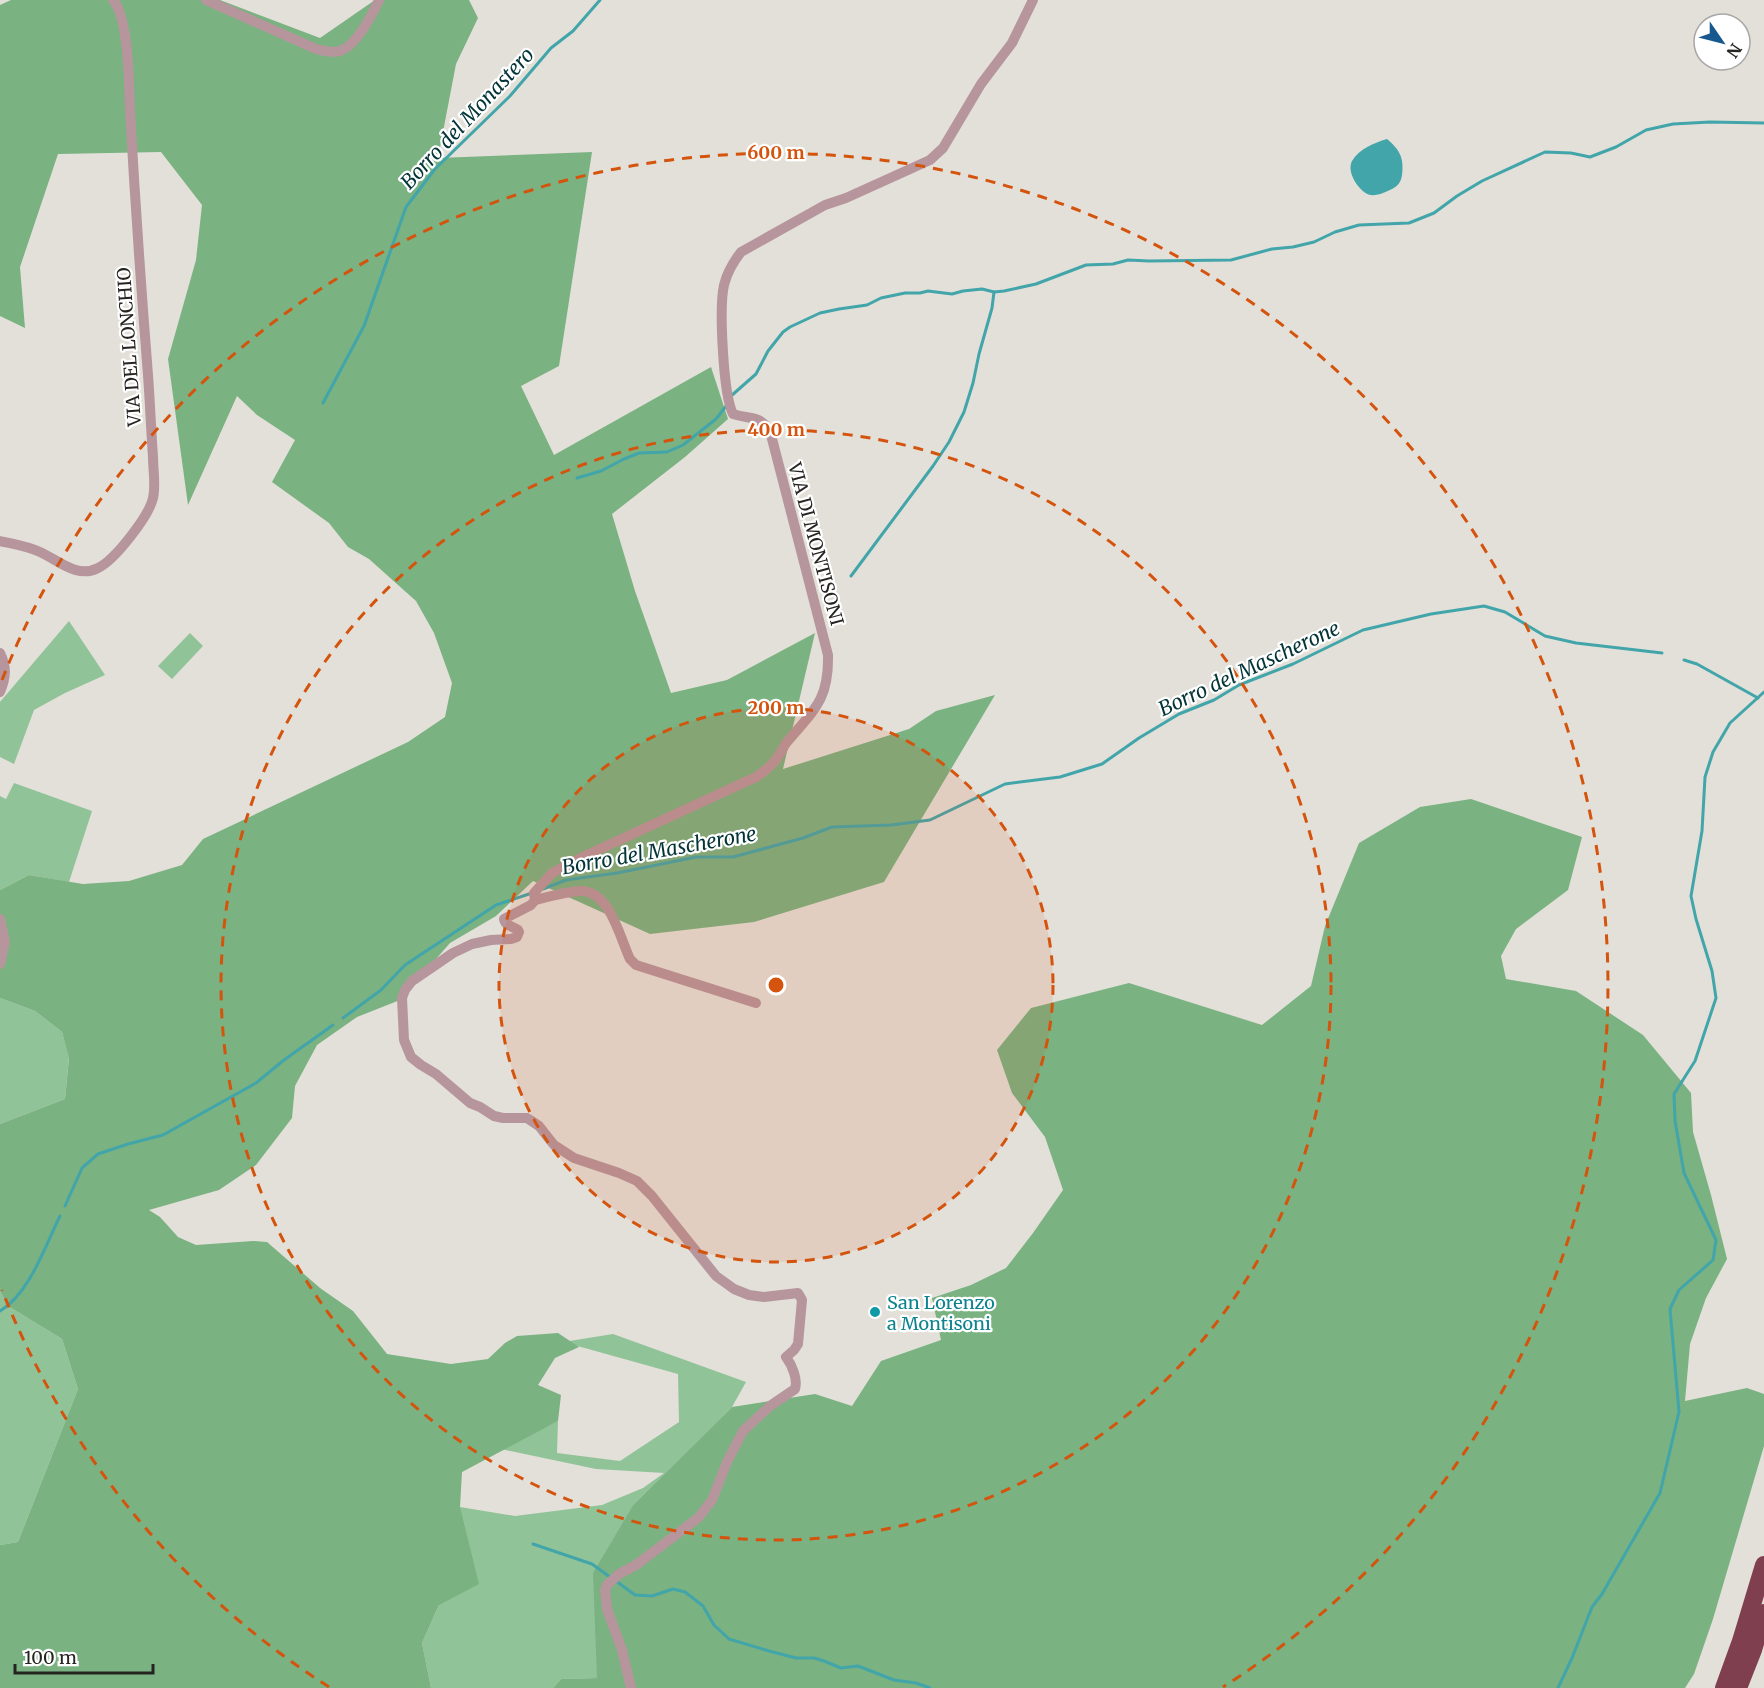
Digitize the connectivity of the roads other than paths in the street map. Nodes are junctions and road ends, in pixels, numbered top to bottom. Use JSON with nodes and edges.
{"nodes":[{"id":1,"x":113,"y":0,"type":"edge"},
{"id":2,"x":206,"y":0,"type":"edge"},
{"id":3,"x":379,"y":0,"type":"edge"},
{"id":4,"x":1033,"y":0,"type":"edge"},
{"id":5,"x":0,"y":541,"type":"edge"},
{"id":6,"x":0,"y":653,"type":"edge"},
{"id":7,"x":0,"y":692,"type":"edge"},
{"id":8,"x":535,"y":900,"type":"junction"},
{"id":9,"x":0,"y":919,"type":"edge"},
{"id":10,"x":0,"y":964,"type":"edge"},
{"id":11,"x":756,"y":1003,"type":"dead end"},
{"id":12,"x":1764,"y":1565,"type":"edge"},
{"id":13,"x":1764,"y":1613,"type":"edge"},
{"id":14,"x":631,"y":1688,"type":"edge"},
{"id":15,"x":1724,"y":1688,"type":"edge"},
{"id":16,"x":1738,"y":1688,"type":"edge"}],
"edges":[{"from":1,"to":5,"type":"street","name":"VIA DEL LONCHIO"},
{"from":2,"to":3,"type":"street"},
{"from":4,"to":8,"type":"street","name":"VIA DI MONTISONI"},
{"from":6,"to":7,"type":"street"},
{"from":8,"to":11,"type":"street","name":"VIA DI MONTISONI"},
{"from":8,"to":14,"type":"street","name":"VIA DI MONTISONI"},
{"from":9,"to":10,"type":"street"},
{"from":12,"to":15,"type":"highway"},
{"from":13,"to":16,"type":"highway"}]}
